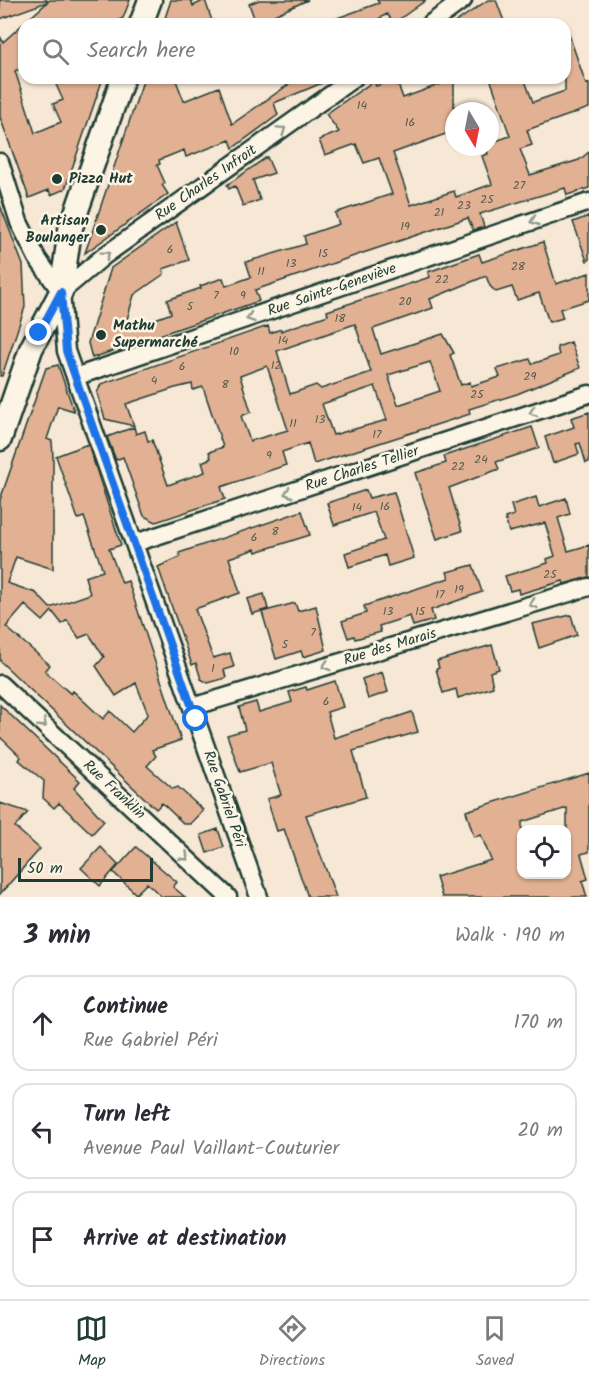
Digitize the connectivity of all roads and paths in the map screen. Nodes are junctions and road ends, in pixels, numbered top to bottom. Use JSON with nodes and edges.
{"nodes":[{"id":1,"x":150,"y":0,"type":"edge"},
{"id":2,"x":463,"y":0,"type":"edge"},
{"id":3,"x":143,"y":18,"type":"edge"},
{"id":4,"x":438,"y":18,"type":"edge"},
{"id":5,"x":121,"y":84,"type":"edge"},
{"id":6,"x":346,"y":84,"type":"edge"},
{"id":7,"x":0,"y":162,"type":"edge"},
{"id":8,"x":589,"y":202,"type":"edge"},
{"id":9,"x":61,"y":292,"type":"junction"},
{"id":10,"x":75,"y":377,"type":"junction"},
{"id":11,"x":589,"y":394,"type":"edge"},
{"id":12,"x":0,"y":439,"type":"edge"},
{"id":13,"x":135,"y":543,"type":"junction"},
{"id":14,"x":589,"y":587,"type":"edge"},
{"id":15,"x":0,"y":684,"type":"edge"},
{"id":16,"x":192,"y":707,"type":"junction"},
{"id":17,"x":228,"y":897,"type":"edge"},
{"id":18,"x":259,"y":897,"type":"edge"}],
"edges":[{"from":1,"to":3,"type":"main road"},
{"from":2,"to":4,"type":"street"},
{"from":5,"to":9,"type":"main road"},
{"from":9,"to":6,"type":"street","name":"Rue Charles Infroit","one_way":true},
{"from":7,"to":9,"type":"street"},
{"from":8,"to":10,"type":"street","name":"Rue Sainte-Geneviève","one_way":true},
{"from":9,"to":10,"type":"street","name":"Rue Gabriel Péri"},
{"from":9,"to":12,"type":"main road"},
{"from":10,"to":13,"type":"street","name":"Rue Gabriel Péri"},
{"from":11,"to":13,"type":"street","name":"Rue Charles Tellier","one_way":true},
{"from":13,"to":16,"type":"street","name":"Rue Gabriel Péri"},
{"from":14,"to":16,"type":"street","name":"Rue des Marais","one_way":true},
{"from":15,"to":17,"type":"street","name":"Rue Franklin","one_way":true},
{"from":16,"to":18,"type":"street","name":"Rue Gabriel Péri"}]}
